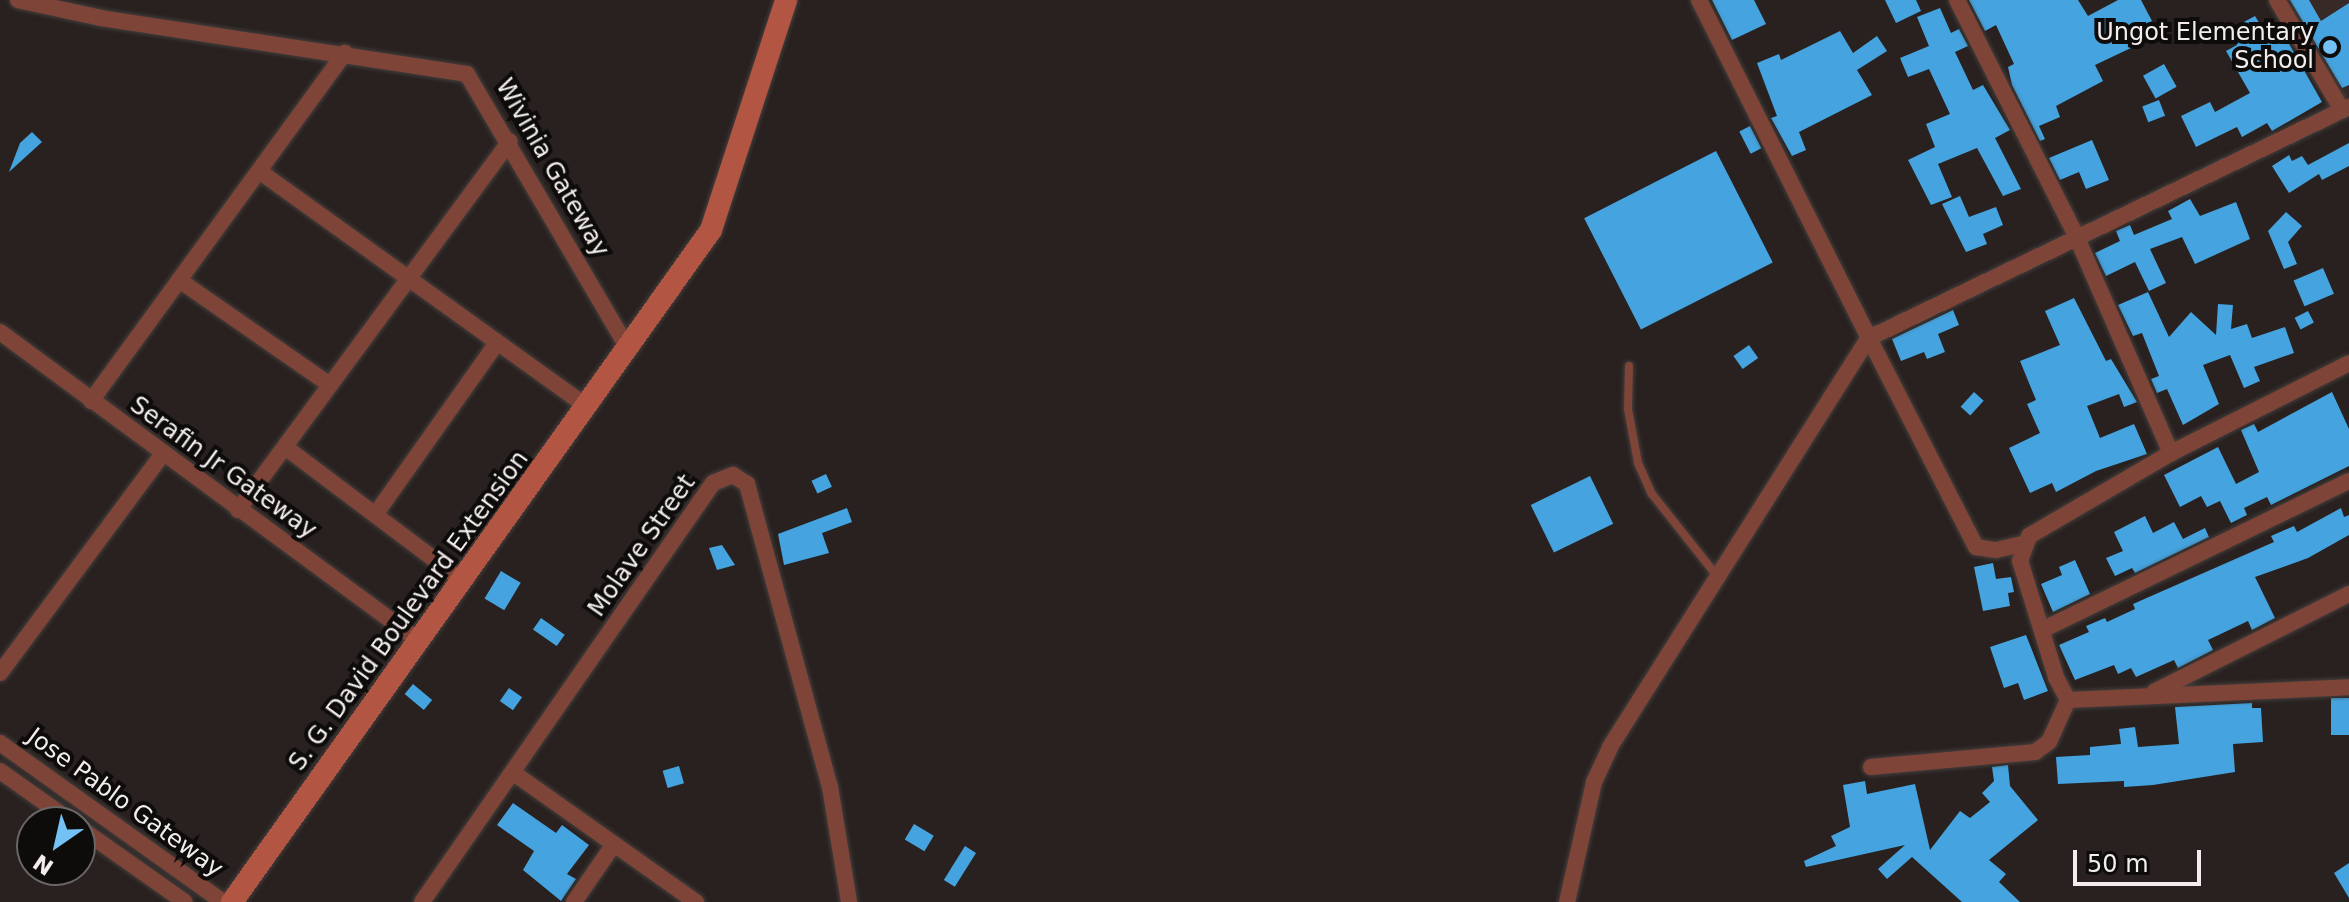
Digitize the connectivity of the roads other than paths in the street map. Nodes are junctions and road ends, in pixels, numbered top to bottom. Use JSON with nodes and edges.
{"nodes":[{"id":1,"x":18,"y":0,"type":"edge"},
{"id":2,"x":786,"y":0,"type":"edge"},
{"id":3,"x":1699,"y":0,"type":"edge"},
{"id":4,"x":1957,"y":0,"type":"edge"},
{"id":5,"x":2277,"y":0,"type":"edge"},
{"id":6,"x":345,"y":53,"type":"junction"},
{"id":7,"x":2346,"y":109,"type":"edge"},
{"id":8,"x":510,"y":141,"type":"junction"},
{"id":9,"x":259,"y":171,"type":"junction"},
{"id":10,"x":2077,"y":238,"type":"junction"},
{"id":11,"x":179,"y":280,"type":"junction"},
{"id":12,"x":408,"y":280,"type":"junction"},
{"id":13,"x":0,"y":332,"type":"edge"},
{"id":14,"x":1869,"y":338,"type":"junction"},
{"id":15,"x":497,"y":343,"type":"junction"},
{"id":16,"x":629,"y":350,"type":"junction"},
{"id":17,"x":2349,"y":363,"type":"edge"},
{"id":18,"x":1629,"y":366,"type":"dead end"},
{"id":19,"x":330,"y":385,"type":"junction"},
{"id":20,"x":91,"y":401,"type":"junction"},
{"id":21,"x":588,"y":407,"type":"junction"},
{"id":22,"x":285,"y":447,"type":"junction"},
{"id":23,"x":2171,"y":453,"type":"junction"},
{"id":24,"x":162,"y":455,"type":"junction"},
{"id":25,"x":2349,"y":481,"type":"edge"},
{"id":26,"x":238,"y":510,"type":"junction"},
{"id":27,"x":375,"y":515,"type":"junction"},
{"id":28,"x":2023,"y":544,"type":"junction"},
{"id":29,"x":1720,"y":580,"type":"junction"},
{"id":30,"x":463,"y":581,"type":"junction"},
{"id":31,"x":2349,"y":594,"type":"edge"},
{"id":32,"x":2044,"y":629,"type":"junction"},
{"id":33,"x":419,"y":641,"type":"junction"},
{"id":34,"x":0,"y":673,"type":"edge"},
{"id":35,"x":2349,"y":687,"type":"edge"},
{"id":36,"x":2147,"y":695,"type":"junction"},
{"id":37,"x":2068,"y":700,"type":"junction"},
{"id":38,"x":0,"y":743,"type":"edge"},
{"id":39,"x":1871,"y":767,"type":"dead end"},
{"id":40,"x":0,"y":771,"type":"edge"},
{"id":41,"x":515,"y":774,"type":"junction"},
{"id":42,"x":49,"y":806,"type":"edge"},
{"id":43,"x":96,"y":839,"type":"edge"},
{"id":44,"x":614,"y":844,"type":"junction"},
{"id":45,"x":185,"y":902,"type":"edge"},
{"id":46,"x":223,"y":902,"type":"edge"},
{"id":47,"x":232,"y":902,"type":"edge"},
{"id":48,"x":422,"y":902,"type":"edge"},
{"id":49,"x":574,"y":902,"type":"edge"},
{"id":50,"x":696,"y":902,"type":"edge"},
{"id":51,"x":849,"y":902,"type":"edge"},
{"id":52,"x":1567,"y":902,"type":"edge"}],
"edges":[{"from":1,"to":6,"type":"street","name":"Wivinia Gateway"},
{"from":2,"to":16,"type":"street","name":"S. G. David Boulevard Extension"},
{"from":3,"to":14,"type":"street"},
{"from":4,"to":10,"type":"street"},
{"from":5,"to":7,"type":"street"},
{"from":6,"to":8,"type":"street","name":"Wivinia Gateway"},
{"from":6,"to":9,"type":"street"},
{"from":7,"to":10,"type":"street"},
{"from":8,"to":12,"type":"street"},
{"from":8,"to":16,"type":"street","name":"Wivinia Gateway"},
{"from":9,"to":11,"type":"street"},
{"from":9,"to":12,"type":"street"},
{"from":10,"to":14,"type":"street"},
{"from":10,"to":23,"type":"street"},
{"from":11,"to":19,"type":"street"},
{"from":11,"to":20,"type":"street"},
{"from":12,"to":15,"type":"street"},
{"from":12,"to":19,"type":"street"},
{"from":13,"to":20,"type":"street","name":"Serafin Jr Gateway"},
{"from":14,"to":28,"type":"street"},
{"from":14,"to":29,"type":"street"},
{"from":15,"to":21,"type":"street"},
{"from":15,"to":27,"type":"street"},
{"from":16,"to":21,"type":"street","name":"S. G. David Boulevard Extension"},
{"from":17,"to":23,"type":"street"},
{"from":18,"to":29,"type":"lane"},
{"from":19,"to":22,"type":"street"},
{"from":20,"to":24,"type":"street","name":"Serafin Jr Gateway"},
{"from":21,"to":30,"type":"street","name":"S. G. David Boulevard Extension"},
{"from":22,"to":26,"type":"street"},
{"from":22,"to":27,"type":"street"},
{"from":23,"to":28,"type":"street"},
{"from":24,"to":26,"type":"street","name":"Serafin Jr Gateway"},
{"from":24,"to":34,"type":"street"},
{"from":25,"to":32,"type":"street"},
{"from":26,"to":33,"type":"street","name":"Serafin Jr Gateway"},
{"from":27,"to":30,"type":"street"},
{"from":28,"to":32,"type":"street"},
{"from":29,"to":52,"type":"street"},
{"from":30,"to":33,"type":"street","name":"S. G. David Boulevard Extension"},
{"from":31,"to":36,"type":"street"},
{"from":32,"to":37,"type":"street"},
{"from":33,"to":47,"type":"street","name":"S. G. David Boulevard Extension"},
{"from":35,"to":36,"type":"street"},
{"from":36,"to":37,"type":"street"},
{"from":37,"to":39,"type":"street"},
{"from":38,"to":46,"type":"street","name":"Jose Pablo Gateway"},
{"from":40,"to":42,"type":"street","name":"Jose Pablo Gateway"},
{"from":41,"to":44,"type":"street"},
{"from":41,"to":48,"type":"street","name":"Molave Street"},
{"from":41,"to":51,"type":"street","name":"Molave Street"},
{"from":43,"to":45,"type":"street","name":"Jose Pablo Gateway"},
{"from":44,"to":49,"type":"street"},
{"from":44,"to":50,"type":"street"}]}
